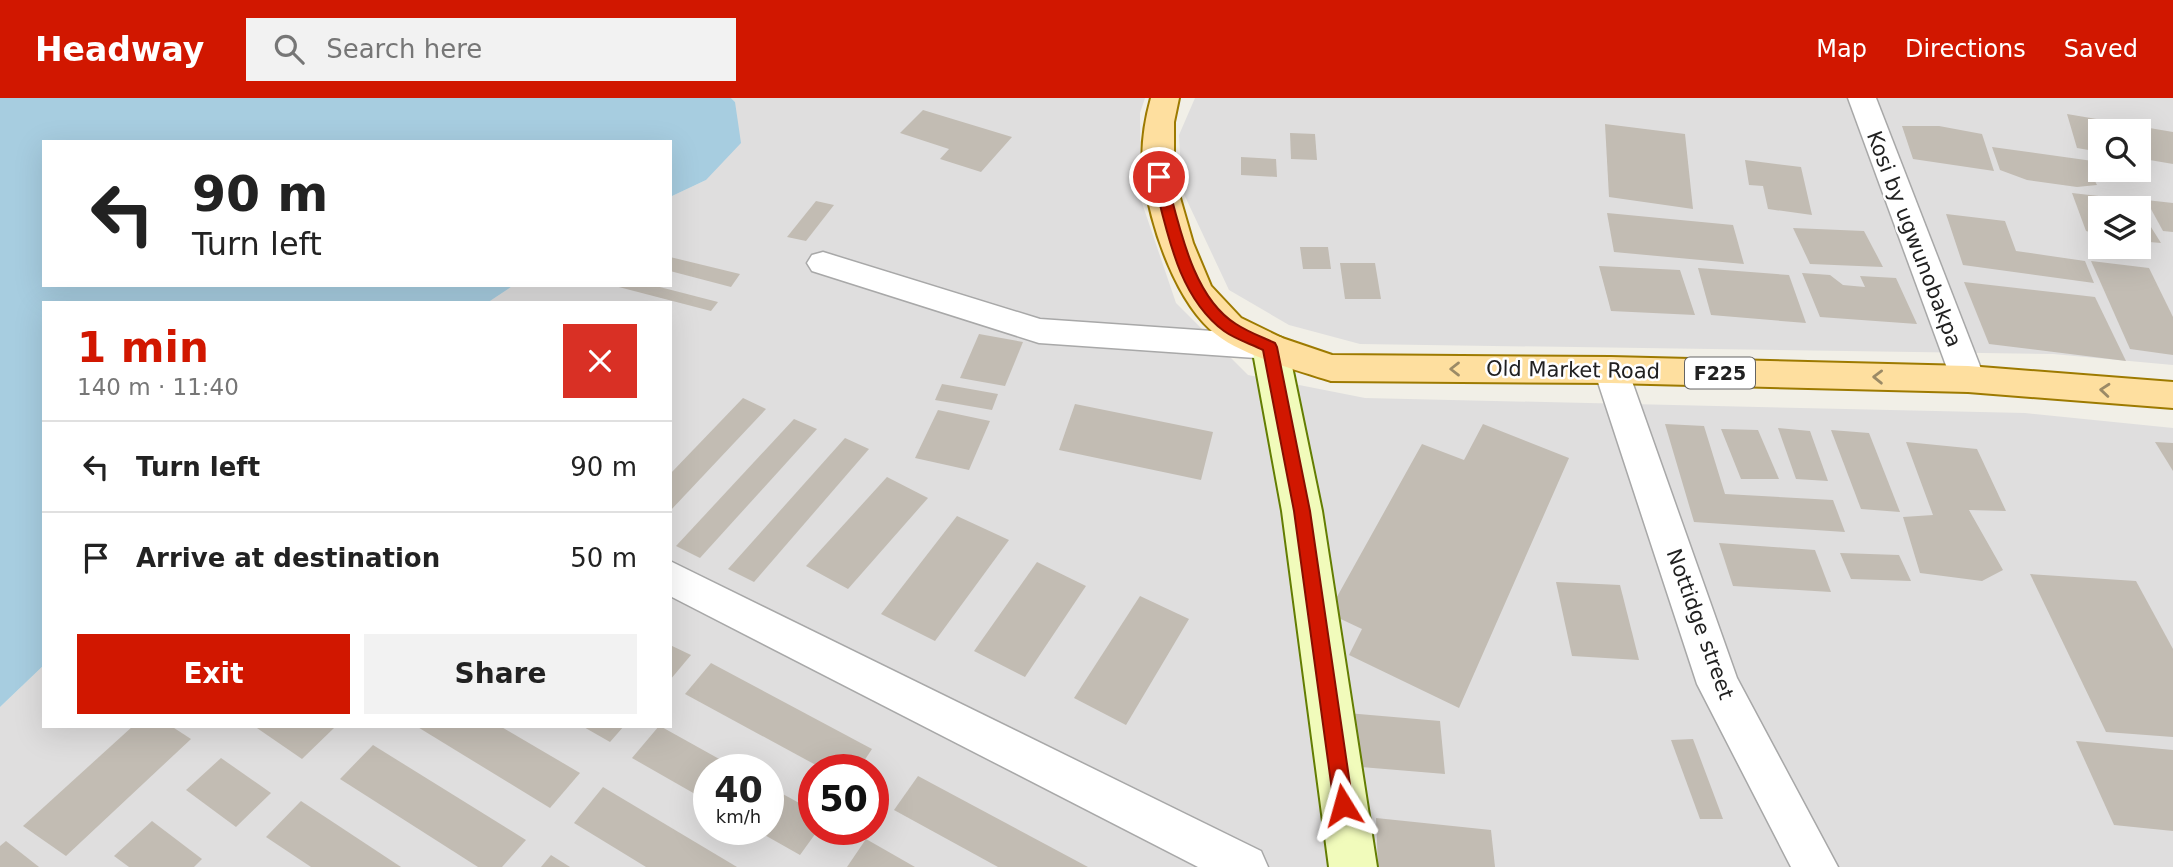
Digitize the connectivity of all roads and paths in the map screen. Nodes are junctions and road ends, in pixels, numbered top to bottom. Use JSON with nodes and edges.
{"nodes":[{"id":1,"x":1165,"y":98,"type":"edge"},
{"id":2,"x":1862,"y":98,"type":"edge"},
{"id":3,"x":824,"y":263,"type":"dead end"},
{"id":4,"x":1270,"y":347,"type":"junction"},
{"id":5,"x":1611,"y":370,"type":"junction"},
{"id":6,"x":1968,"y":379,"type":"junction"},
{"id":7,"x":2173,"y":395,"type":"edge"},
{"id":8,"x":672,"y":579,"type":"edge"},
{"id":9,"x":1223,"y":862,"type":"edge"},
{"id":10,"x":1353,"y":867,"type":"edge"},
{"id":11,"x":1815,"y":867,"type":"edge"}],
"edges":[{"from":1,"to":4,"type":"main road","number":"F225"},
{"from":2,"to":6,"type":"street","name":"Kosi by ugwunobakpa"},
{"from":3,"to":4,"type":"street"},
{"from":5,"to":4,"type":"main road","name":"Old Market Road","number":"F225","one_way":true},
{"from":4,"to":10,"type":"main road"},
{"from":6,"to":5,"type":"main road","name":"Old Market Road","number":"F225","one_way":true},
{"from":5,"to":11,"type":"street","name":"Nottidge street"},
{"from":7,"to":6,"type":"main road","name":"Old Market Road","number":"F225","one_way":true},
{"from":8,"to":9,"type":"street"}]}
